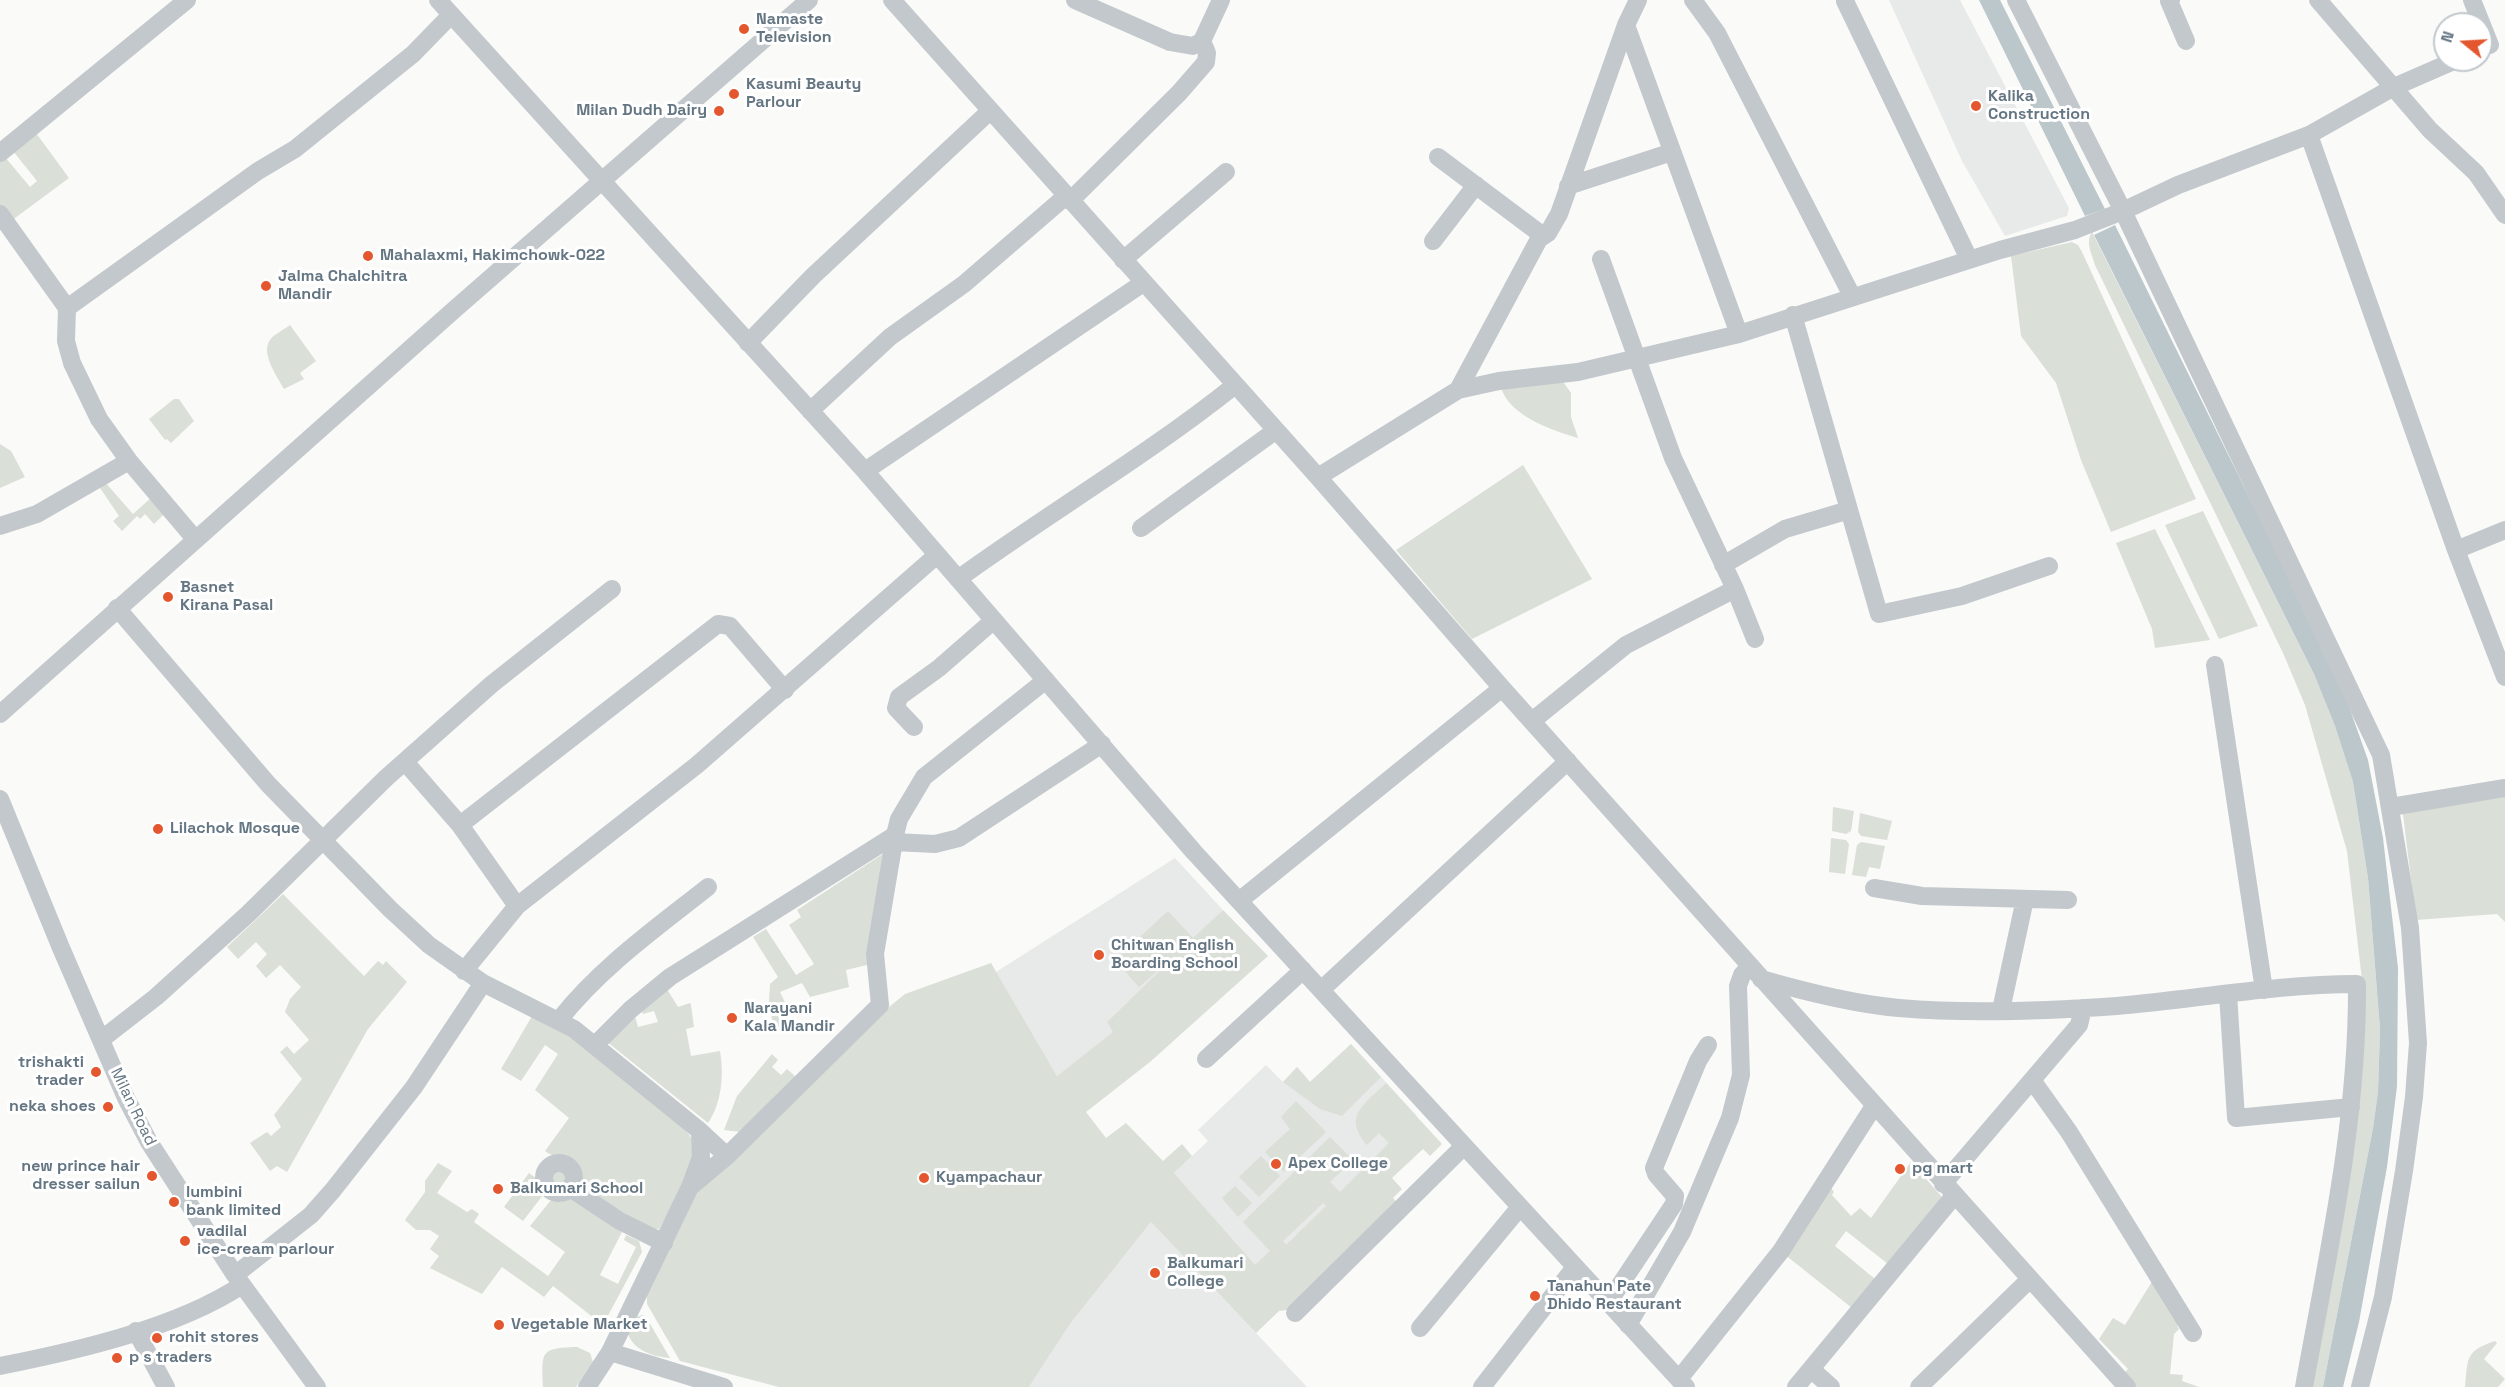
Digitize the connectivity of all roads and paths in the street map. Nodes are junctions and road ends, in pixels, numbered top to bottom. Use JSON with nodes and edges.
{"nodes":[{"id":1,"x":186,"y":0,"type":"edge"},
{"id":2,"x":438,"y":0,"type":"edge"},
{"id":3,"x":789,"y":0,"type":"edge"},
{"id":4,"x":809,"y":0,"type":"edge"},
{"id":5,"x":892,"y":0,"type":"edge"},
{"id":6,"x":1075,"y":0,"type":"edge"},
{"id":7,"x":1221,"y":0,"type":"edge"},
{"id":8,"x":1638,"y":0,"type":"edge"},
{"id":9,"x":1693,"y":0,"type":"edge"},
{"id":10,"x":2016,"y":0,"type":"edge"},
{"id":11,"x":2171,"y":0,"type":"edge"},
{"id":12,"x":2318,"y":0,"type":"edge"},
{"id":13,"x":1845,"y":1,"type":"edge"},
{"id":14,"x":451,"y":15,"type":"junction"},
{"id":15,"x":784,"y":22,"type":"junction"},
{"id":16,"x":1626,"y":25,"type":"junction"},
{"id":17,"x":1202,"y":41,"type":"junction"},
{"id":18,"x":2186,"y":41,"type":"dead end"},
{"id":19,"x":2433,"y":70,"type":"edge"},
{"id":20,"x":2394,"y":87,"type":"junction"},
{"id":21,"x":990,"y":111,"type":"junction"},
{"id":22,"x":2309,"y":135,"type":"junction"},
{"id":23,"x":1672,"y":152,"type":"junction"},
{"id":24,"x":0,"y":153,"type":"edge"},
{"id":25,"x":1438,"y":157,"type":"dead end"},
{"id":26,"x":1226,"y":172,"type":"dead end"},
{"id":27,"x":602,"y":182,"type":"junction"},
{"id":28,"x":1476,"y":185,"type":"junction"},
{"id":29,"x":1568,"y":186,"type":"junction"},
{"id":30,"x":1068,"y":198,"type":"junction"},
{"id":31,"x":2120,"y":212,"type":"junction"},
{"id":32,"x":0,"y":214,"type":"edge"},
{"id":33,"x":2505,"y":215,"type":"edge"},
{"id":34,"x":1542,"y":235,"type":"junction"},
{"id":35,"x":1433,"y":241,"type":"dead end"},
{"id":36,"x":1601,"y":259,"type":"dead end"},
{"id":37,"x":1969,"y":259,"type":"junction"},
{"id":38,"x":1123,"y":260,"type":"junction"},
{"id":39,"x":1143,"y":283,"type":"junction"},
{"id":40,"x":1852,"y":296,"type":"junction"},
{"id":41,"x":67,"y":308,"type":"junction"},
{"id":42,"x":1793,"y":315,"type":"junction"},
{"id":43,"x":1739,"y":334,"type":"junction"},
{"id":44,"x":748,"y":343,"type":"junction"},
{"id":45,"x":1636,"y":358,"type":"junction"},
{"id":46,"x":1234,"y":386,"type":"junction"},
{"id":47,"x":1458,"y":390,"type":"junction"},
{"id":48,"x":810,"y":411,"type":"junction"},
{"id":49,"x":1275,"y":430,"type":"junction"},
{"id":50,"x":129,"y":461,"type":"junction"},
{"id":51,"x":865,"y":471,"type":"junction"},
{"id":52,"x":1318,"y":477,"type":"junction"},
{"id":53,"x":1849,"y":510,"type":"junction"},
{"id":54,"x":0,"y":526,"type":"edge"},
{"id":55,"x":1141,"y":528,"type":"dead end"},
{"id":56,"x":2505,"y":530,"type":"edge"},
{"id":57,"x":195,"y":539,"type":"junction"},
{"id":58,"x":2456,"y":550,"type":"junction"},
{"id":59,"x":937,"y":555,"type":"junction"},
{"id":60,"x":1723,"y":564,"type":"junction"},
{"id":61,"x":2049,"y":566,"type":"dead end"},
{"id":62,"x":958,"y":579,"type":"junction"},
{"id":63,"x":612,"y":589,"type":"dead end"},
{"id":64,"x":1735,"y":589,"type":"junction"},
{"id":65,"x":117,"y":608,"type":"junction"},
{"id":66,"x":994,"y":620,"type":"junction"},
{"id":67,"x":1755,"y":639,"type":"dead end"},
{"id":68,"x":2215,"y":665,"type":"dead end"},
{"id":69,"x":2505,"y":677,"type":"edge"},
{"id":70,"x":1046,"y":680,"type":"junction"},
{"id":71,"x":1502,"y":688,"type":"junction"},
{"id":72,"x":785,"y":690,"type":"junction"},
{"id":73,"x":0,"y":714,"type":"edge"},
{"id":74,"x":1532,"y":721,"type":"junction"},
{"id":75,"x":914,"y":727,"type":"dead end"},
{"id":76,"x":1102,"y":744,"type":"junction"},
{"id":77,"x":1568,"y":761,"type":"junction"},
{"id":78,"x":406,"y":763,"type":"junction"},
{"id":79,"x":2505,"y":788,"type":"edge"},
{"id":80,"x":0,"y":799,"type":"edge"},
{"id":81,"x":2391,"y":807,"type":"junction"},
{"id":82,"x":460,"y":825,"type":"junction"},
{"id":83,"x":894,"y":838,"type":"junction"},
{"id":84,"x":322,"y":840,"type":"junction"},
{"id":85,"x":708,"y":887,"type":"dead end"},
{"id":86,"x":1874,"y":888,"type":"dead end"},
{"id":87,"x":2025,"y":899,"type":"junction"},
{"id":88,"x":2068,"y":900,"type":"dead end"},
{"id":89,"x":1239,"y":902,"type":"junction"},
{"id":90,"x":517,"y":906,"type":"junction"},
{"id":91,"x":1303,"y":970,"type":"junction"},
{"id":92,"x":465,"y":971,"type":"junction"},
{"id":93,"x":1756,"y":973,"type":"junction"},
{"id":94,"x":483,"y":983,"type":"junction"},
{"id":95,"x":1321,"y":990,"type":"junction"},
{"id":96,"x":2264,"y":990,"type":"junction"},
{"id":97,"x":2228,"y":994,"type":"junction"},
{"id":98,"x":2083,"y":1008,"type":"junction"},
{"id":99,"x":2001,"y":1010,"type":"junction"},
{"id":100,"x":559,"y":1020,"type":"junction"},
{"id":101,"x":102,"y":1039,"type":"junction"},
{"id":102,"x":595,"y":1045,"type":"junction"},
{"id":103,"x":1708,"y":1045,"type":"dead end"},
{"id":104,"x":1206,"y":1059,"type":"dead end"},
{"id":105,"x":2032,"y":1080,"type":"junction"},
{"id":106,"x":1874,"y":1106,"type":"junction"},
{"id":107,"x":2351,"y":1107,"type":"junction"},
{"id":108,"x":700,"y":1131,"type":"junction"},
{"id":109,"x":1464,"y":1146,"type":"junction"},
{"id":110,"x":727,"y":1156,"type":"junction"},
{"id":111,"x":690,"y":1187,"type":"junction"},
{"id":112,"x":570,"y":1188,"type":"dead end"},
{"id":113,"x":1949,"y":1190,"type":"junction"},
{"id":114,"x":1520,"y":1207,"type":"junction"},
{"id":115,"x":664,"y":1243,"type":"junction"},
{"id":116,"x":1575,"y":1267,"type":"junction"},
{"id":117,"x":2030,"y":1279,"type":"junction"},
{"id":118,"x":239,"y":1280,"type":"junction"},
{"id":119,"x":1608,"y":1303,"type":"junction"},
{"id":120,"x":1295,"y":1313,"type":"dead end"},
{"id":121,"x":1628,"y":1325,"type":"junction"},
{"id":122,"x":1420,"y":1328,"type":"dead end"},
{"id":123,"x":136,"y":1331,"type":"junction"},
{"id":124,"x":2193,"y":1333,"type":"dead end"},
{"id":125,"x":610,"y":1352,"type":"junction"},
{"id":126,"x":0,"y":1366,"type":"edge"},
{"id":127,"x":1811,"y":1369,"type":"junction"},
{"id":128,"x":1683,"y":1383,"type":"edge"},
{"id":129,"x":166,"y":1387,"type":"edge"},
{"id":130,"x":317,"y":1387,"type":"edge"},
{"id":131,"x":587,"y":1387,"type":"edge"},
{"id":132,"x":724,"y":1387,"type":"edge"},
{"id":133,"x":1482,"y":1387,"type":"edge"},
{"id":134,"x":1796,"y":1387,"type":"edge"},
{"id":135,"x":1831,"y":1387,"type":"edge"},
{"id":136,"x":1919,"y":1387,"type":"edge"},
{"id":137,"x":2127,"y":1387,"type":"edge"},
{"id":138,"x":2304,"y":1387,"type":"edge"},
{"id":139,"x":2360,"y":1387,"type":"edge"}],
"edges":[{"from":1,"to":24,"type":"street"},
{"from":2,"to":14,"type":"street"},
{"from":3,"to":15,"type":"street"},
{"from":4,"to":15,"type":"street"},
{"from":5,"to":21,"type":"street"},
{"from":6,"to":17,"type":"street"},
{"from":7,"to":17,"type":"street"},
{"from":8,"to":16,"type":"street"},
{"from":9,"to":40,"type":"street"},
{"from":10,"to":31,"type":"street"},
{"from":11,"to":18,"type":"street"},
{"from":12,"to":20,"type":"street"},
{"from":13,"to":37,"type":"street"},
{"from":14,"to":27,"type":"street"},
{"from":14,"to":41,"type":"street"},
{"from":15,"to":27,"type":"street"},
{"from":16,"to":23,"type":"street"},
{"from":16,"to":29,"type":"street"},
{"from":17,"to":30,"type":"street"},
{"from":19,"to":20,"type":"street"},
{"from":20,"to":22,"type":"street"},
{"from":20,"to":33,"type":"street"},
{"from":21,"to":30,"type":"street"},
{"from":21,"to":44,"type":"street"},
{"from":22,"to":31,"type":"street"},
{"from":22,"to":58,"type":"street"},
{"from":23,"to":29,"type":"street"},
{"from":23,"to":43,"type":"street"},
{"from":25,"to":28,"type":"street"},
{"from":26,"to":38,"type":"street"},
{"from":27,"to":44,"type":"street"},
{"from":27,"to":57,"type":"street"},
{"from":28,"to":34,"type":"street"},
{"from":28,"to":35,"type":"street"},
{"from":29,"to":34,"type":"street"},
{"from":30,"to":38,"type":"street"},
{"from":30,"to":48,"type":"street"},
{"from":31,"to":37,"type":"street"},
{"from":31,"to":81,"type":"street"},
{"from":32,"to":41,"type":"street"},
{"from":34,"to":47,"type":"street"},
{"from":36,"to":45,"type":"street"},
{"from":37,"to":40,"type":"street"},
{"from":38,"to":39,"type":"street"},
{"from":39,"to":46,"type":"street"},
{"from":39,"to":51,"type":"street"},
{"from":40,"to":42,"type":"street"},
{"from":41,"to":50,"type":"street"},
{"from":42,"to":43,"type":"street"},
{"from":42,"to":53,"type":"street"},
{"from":43,"to":45,"type":"street"},
{"from":44,"to":48,"type":"street"},
{"from":45,"to":47,"type":"street"},
{"from":45,"to":60,"type":"street"},
{"from":46,"to":49,"type":"street"},
{"from":46,"to":62,"type":"street"},
{"from":47,"to":52,"type":"street"},
{"from":48,"to":51,"type":"street"},
{"from":49,"to":52,"type":"street"},
{"from":49,"to":55,"type":"street"},
{"from":50,"to":54,"type":"street"},
{"from":50,"to":57,"type":"street"},
{"from":51,"to":59,"type":"street"},
{"from":52,"to":71,"type":"street"},
{"from":53,"to":60,"type":"street"},
{"from":53,"to":61,"type":"street"},
{"from":56,"to":58,"type":"street"},
{"from":57,"to":65,"type":"street"},
{"from":58,"to":69,"type":"street"},
{"from":59,"to":62,"type":"street"},
{"from":59,"to":72,"type":"street"},
{"from":60,"to":64,"type":"street"},
{"from":62,"to":66,"type":"street"},
{"from":63,"to":78,"type":"street"},
{"from":64,"to":67,"type":"street"},
{"from":64,"to":74,"type":"street"},
{"from":65,"to":73,"type":"street"},
{"from":65,"to":84,"type":"street"},
{"from":66,"to":70,"type":"street"},
{"from":66,"to":75,"type":"street"},
{"from":68,"to":96,"type":"street"},
{"from":70,"to":76,"type":"street"},
{"from":70,"to":83,"type":"street"},
{"from":71,"to":74,"type":"street"},
{"from":71,"to":89,"type":"street"},
{"from":72,"to":82,"type":"street"},
{"from":72,"to":90,"type":"street"},
{"from":74,"to":77,"type":"street"},
{"from":76,"to":83,"type":"street"},
{"from":76,"to":89,"type":"street"},
{"from":77,"to":93,"type":"street"},
{"from":77,"to":95,"type":"street"},
{"from":78,"to":82,"type":"street"},
{"from":78,"to":84,"type":"street"},
{"from":79,"to":81,"type":"street"},
{"from":80,"to":101,"type":"street","name":"Milan Road"},
{"from":81,"to":139,"type":"street"},
{"from":82,"to":90,"type":"street"},
{"from":83,"to":102,"type":"street"},
{"from":83,"to":110,"type":"street"},
{"from":84,"to":92,"type":"street"},
{"from":84,"to":101,"type":"street"},
{"from":85,"to":100,"type":"street"},
{"from":86,"to":87,"type":"street"},
{"from":87,"to":88,"type":"street"},
{"from":87,"to":99,"type":"street"},
{"from":89,"to":91,"type":"street"},
{"from":90,"to":92,"type":"street"},
{"from":91,"to":95,"type":"street"},
{"from":91,"to":104,"type":"street"},
{"from":92,"to":94,"type":"street"},
{"from":93,"to":99,"type":"street"},
{"from":93,"to":106,"type":"street"},
{"from":93,"to":121,"type":"street"},
{"from":94,"to":100,"type":"street"},
{"from":94,"to":118,"type":"street"},
{"from":95,"to":109,"type":"street"},
{"from":96,"to":97,"type":"street"},
{"from":96,"to":107,"type":"street"},
{"from":97,"to":98,"type":"street"},
{"from":97,"to":107,"type":"street"},
{"from":98,"to":99,"type":"street"},
{"from":98,"to":105,"type":"street"},
{"from":100,"to":102,"type":"street"},
{"from":101,"to":118,"type":"street","name":"Milan Road"},
{"from":102,"to":108,"type":"street"},
{"from":103,"to":119,"type":"street"},
{"from":105,"to":113,"type":"street"},
{"from":105,"to":124,"type":"street"},
{"from":106,"to":113,"type":"street"},
{"from":106,"to":128,"type":"street"},
{"from":107,"to":138,"type":"street"},
{"from":108,"to":110,"type":"street"},
{"from":108,"to":111,"type":"street"},
{"from":109,"to":114,"type":"street"},
{"from":109,"to":120,"type":"street"},
{"from":110,"to":111,"type":"street"},
{"from":111,"to":115,"type":"street"},
{"from":112,"to":115,"type":"street"},
{"from":113,"to":117,"type":"street"},
{"from":113,"to":127,"type":"street"},
{"from":114,"to":116,"type":"street"},
{"from":114,"to":122,"type":"street"},
{"from":115,"to":125,"type":"street"},
{"from":116,"to":119,"type":"street"},
{"from":116,"to":133,"type":"street"},
{"from":117,"to":136,"type":"street"},
{"from":117,"to":137,"type":"street"},
{"from":118,"to":123,"type":"street"},
{"from":118,"to":130,"type":"street","name":"Milan Road"},
{"from":119,"to":121,"type":"street"},
{"from":121,"to":128,"type":"street"},
{"from":123,"to":126,"type":"street"},
{"from":123,"to":129,"type":"street"},
{"from":125,"to":131,"type":"street"},
{"from":125,"to":132,"type":"street"},
{"from":127,"to":134,"type":"street"},
{"from":127,"to":135,"type":"street"}]}
